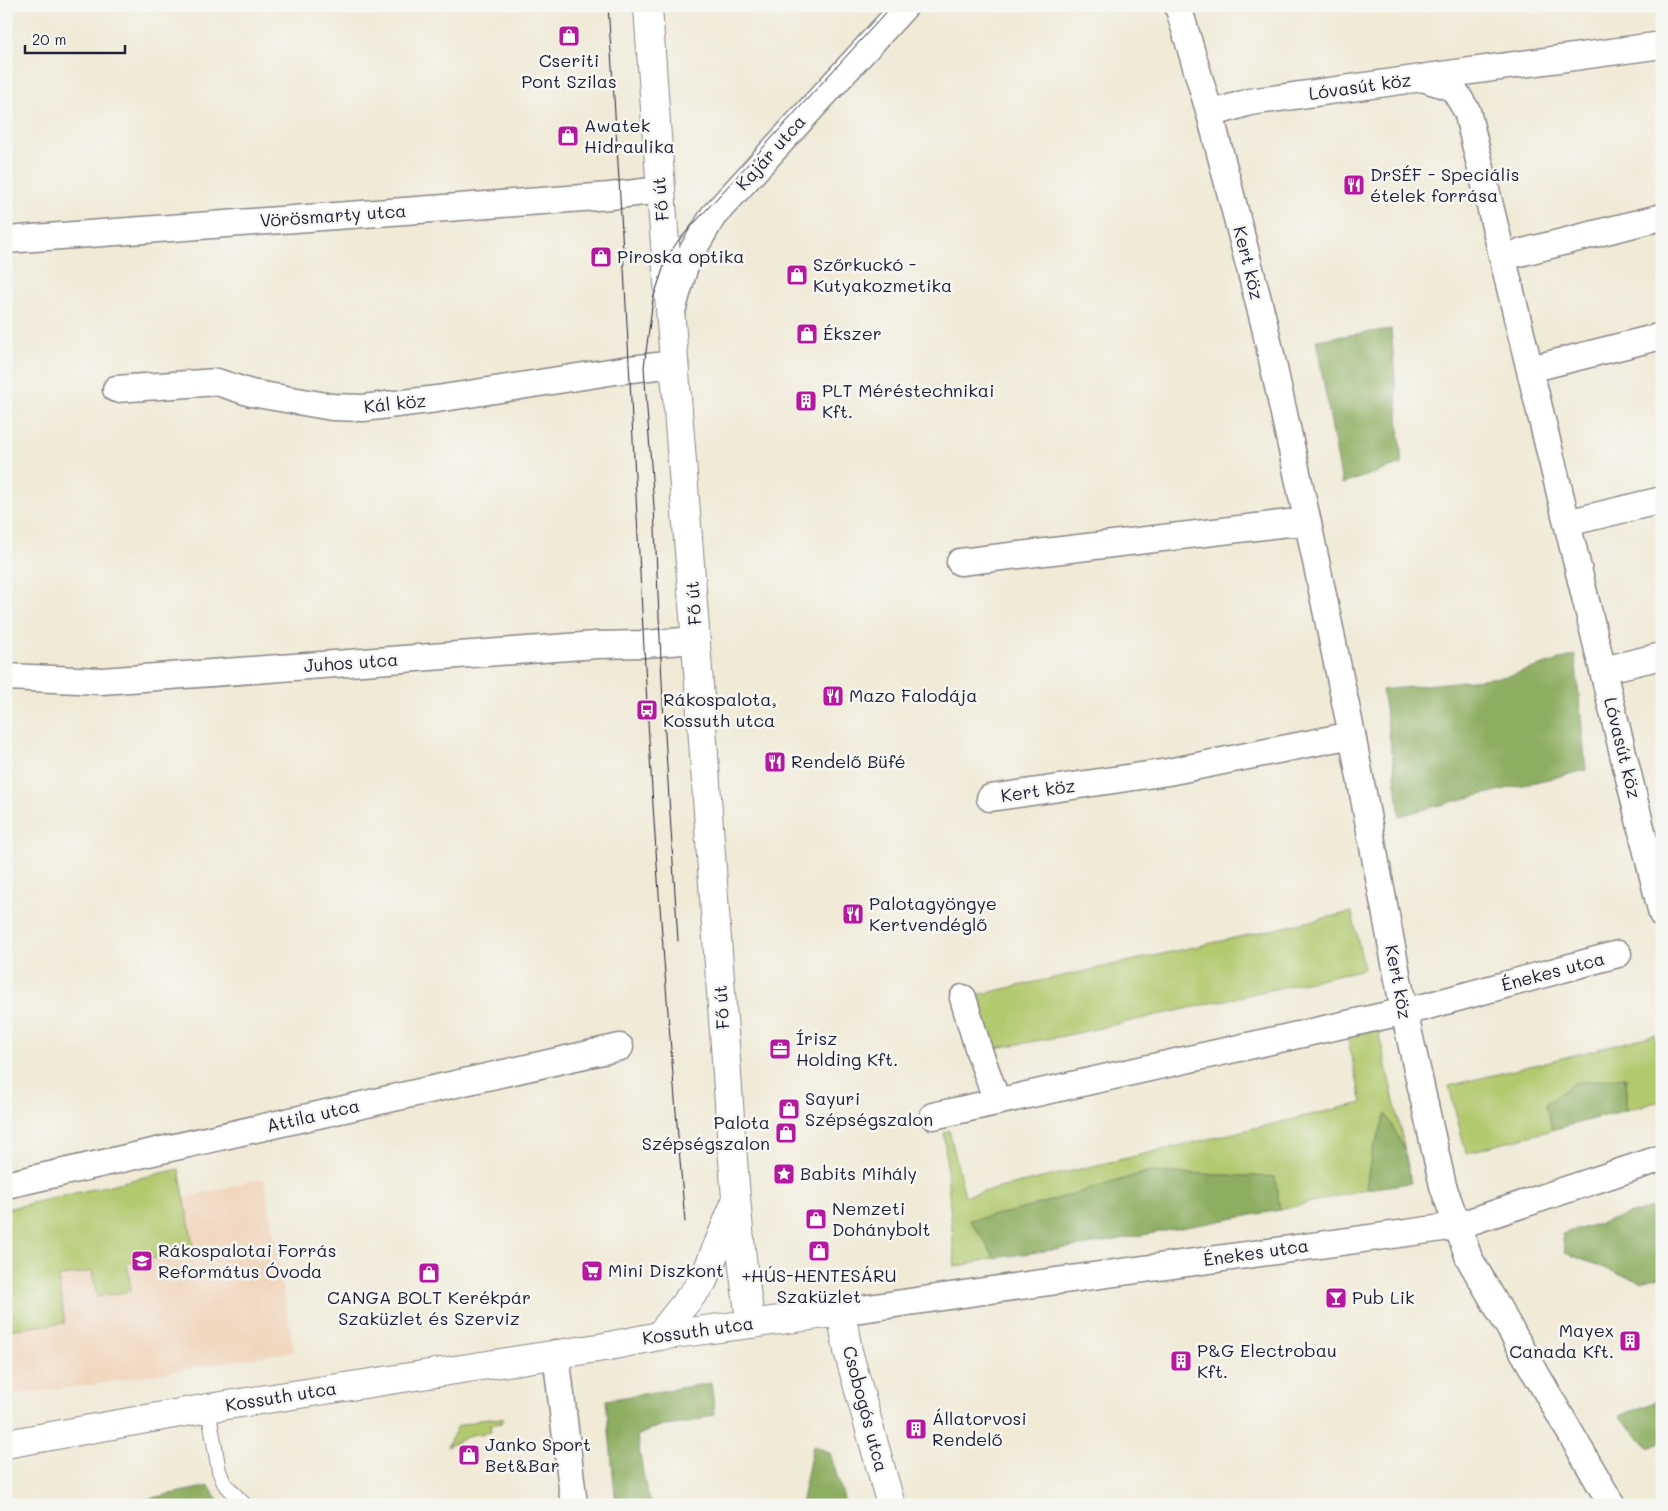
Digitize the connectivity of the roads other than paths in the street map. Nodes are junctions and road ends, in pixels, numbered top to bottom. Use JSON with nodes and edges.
{"nodes":[{"id":1,"x":648,"y":6,"type":"edge"},
{"id":2,"x":905,"y":6,"type":"edge"},
{"id":3,"x":1178,"y":6,"type":"edge"},
{"id":4,"x":1662,"y":45,"type":"edge"},
{"id":5,"x":1422,"y":78,"type":"junction"},
{"id":6,"x":1210,"y":114,"type":"junction"},
{"id":7,"x":660,"y":190,"type":"junction"},
{"id":8,"x":1662,"y":217,"type":"edge"},
{"id":9,"x":6,"y":240,"type":"edge"},
{"id":10,"x":1502,"y":257,"type":"junction"},
{"id":11,"x":669,"y":319,"type":"junction"},
{"id":12,"x":1662,"y":336,"type":"edge"},
{"id":13,"x":675,"y":364,"type":"junction"},
{"id":14,"x":1530,"y":369,"type":"junction"},
{"id":15,"x":116,"y":389,"type":"dead end"},
{"id":16,"x":1662,"y":500,"type":"edge"},
{"id":17,"x":1308,"y":523,"type":"junction"},
{"id":18,"x":1567,"y":523,"type":"junction"},
{"id":19,"x":960,"y":562,"type":"dead end"},
{"id":20,"x":696,"y":640,"type":"junction"},
{"id":21,"x":1662,"y":656,"type":"edge"},
{"id":22,"x":1603,"y":670,"type":"junction"},
{"id":23,"x":6,"y":678,"type":"edge"},
{"id":24,"x":1352,"y":735,"type":"junction"},
{"id":25,"x":990,"y":798,"type":"dead end"},
{"id":26,"x":1651,"y":823,"type":"edge"},
{"id":27,"x":1662,"y":914,"type":"edge"},
{"id":28,"x":1618,"y":954,"type":"dead end"},
{"id":29,"x":963,"y":998,"type":"dead end"},
{"id":30,"x":1404,"y":1012,"type":"junction"},
{"id":31,"x":620,"y":1047,"type":"dead end"},
{"id":32,"x":997,"y":1101,"type":"junction"},
{"id":33,"x":933,"y":1116,"type":"dead end"},
{"id":34,"x":1662,"y":1158,"type":"edge"},
{"id":35,"x":6,"y":1185,"type":"edge"},
{"id":36,"x":736,"y":1199,"type":"junction"},
{"id":37,"x":1457,"y":1226,"type":"junction"},
{"id":38,"x":841,"y":1312,"type":"junction"},
{"id":39,"x":751,"y":1324,"type":"junction"},
{"id":40,"x":659,"y":1336,"type":"junction"},
{"id":41,"x":556,"y":1353,"type":"junction"},
{"id":42,"x":208,"y":1408,"type":"junction"},
{"id":43,"x":6,"y":1444,"type":"edge"},
{"id":44,"x":245,"y":1505,"type":"edge"},
{"id":45,"x":574,"y":1505,"type":"edge"},
{"id":46,"x":891,"y":1505,"type":"edge"},
{"id":47,"x":1612,"y":1505,"type":"edge"}],
"edges":[{"from":1,"to":7,"type":"street","name":"Fő út"},
{"from":2,"to":11,"type":"street","name":"Kajár utca"},
{"from":3,"to":6,"type":"street","name":"Kert köz"},
{"from":4,"to":5,"type":"street"},
{"from":5,"to":6,"type":"street","name":"Lóvasút köz"},
{"from":5,"to":10,"type":"street","name":"Lóvasút köz"},
{"from":6,"to":17,"type":"street","name":"Kert köz"},
{"from":7,"to":9,"type":"street","name":"Vörösmarty utca"},
{"from":7,"to":11,"type":"street","name":"Fő út"},
{"from":8,"to":10,"type":"street"},
{"from":10,"to":14,"type":"street","name":"Lóvasút köz"},
{"from":11,"to":13,"type":"street","name":"Fő út"},
{"from":12,"to":14,"type":"street"},
{"from":13,"to":15,"type":"street","name":"Kál köz"},
{"from":13,"to":20,"type":"street","name":"Fő út"},
{"from":14,"to":18,"type":"street","name":"Lóvasút köz"},
{"from":16,"to":18,"type":"street"},
{"from":17,"to":19,"type":"street"},
{"from":17,"to":24,"type":"street","name":"Kert köz"},
{"from":18,"to":22,"type":"street","name":"Lóvasút köz"},
{"from":20,"to":23,"type":"street","name":"Juhos utca"},
{"from":20,"to":36,"type":"street","name":"Fő út"},
{"from":21,"to":22,"type":"street"},
{"from":22,"to":26,"type":"street","name":"Lóvasút köz"},
{"from":24,"to":25,"type":"street","name":"Kert köz"},
{"from":24,"to":30,"type":"street","name":"Kert köz"},
{"from":26,"to":27,"type":"street","name":"Lóvasút köz"},
{"from":28,"to":30,"type":"street","name":"Énekes utca"},
{"from":29,"to":32,"type":"street"},
{"from":30,"to":32,"type":"street","name":"Énekes utca"},
{"from":30,"to":37,"type":"street","name":"Kert köz"},
{"from":31,"to":35,"type":"street","name":"Attila utca"},
{"from":32,"to":33,"type":"street","name":"Énekes utca"},
{"from":34,"to":37,"type":"street","name":"Énekes utca"},
{"from":36,"to":39,"type":"street","name":"Fő út"},
{"from":36,"to":40,"type":"street","name":"Fő út"},
{"from":37,"to":38,"type":"street","name":"Énekes utca"},
{"from":37,"to":47,"type":"street","name":"Kert köz"},
{"from":38,"to":39,"type":"street","name":"Kossuth utca"},
{"from":38,"to":46,"type":"street","name":"Csobogós utca"},
{"from":39,"to":40,"type":"street","name":"Kossuth utca"},
{"from":40,"to":41,"type":"street","name":"Kossuth utca"},
{"from":41,"to":42,"type":"street","name":"Kossuth utca"},
{"from":41,"to":45,"type":"street"},
{"from":42,"to":43,"type":"street","name":"Kossuth utca"},
{"from":42,"to":44,"type":"lane"}]}
